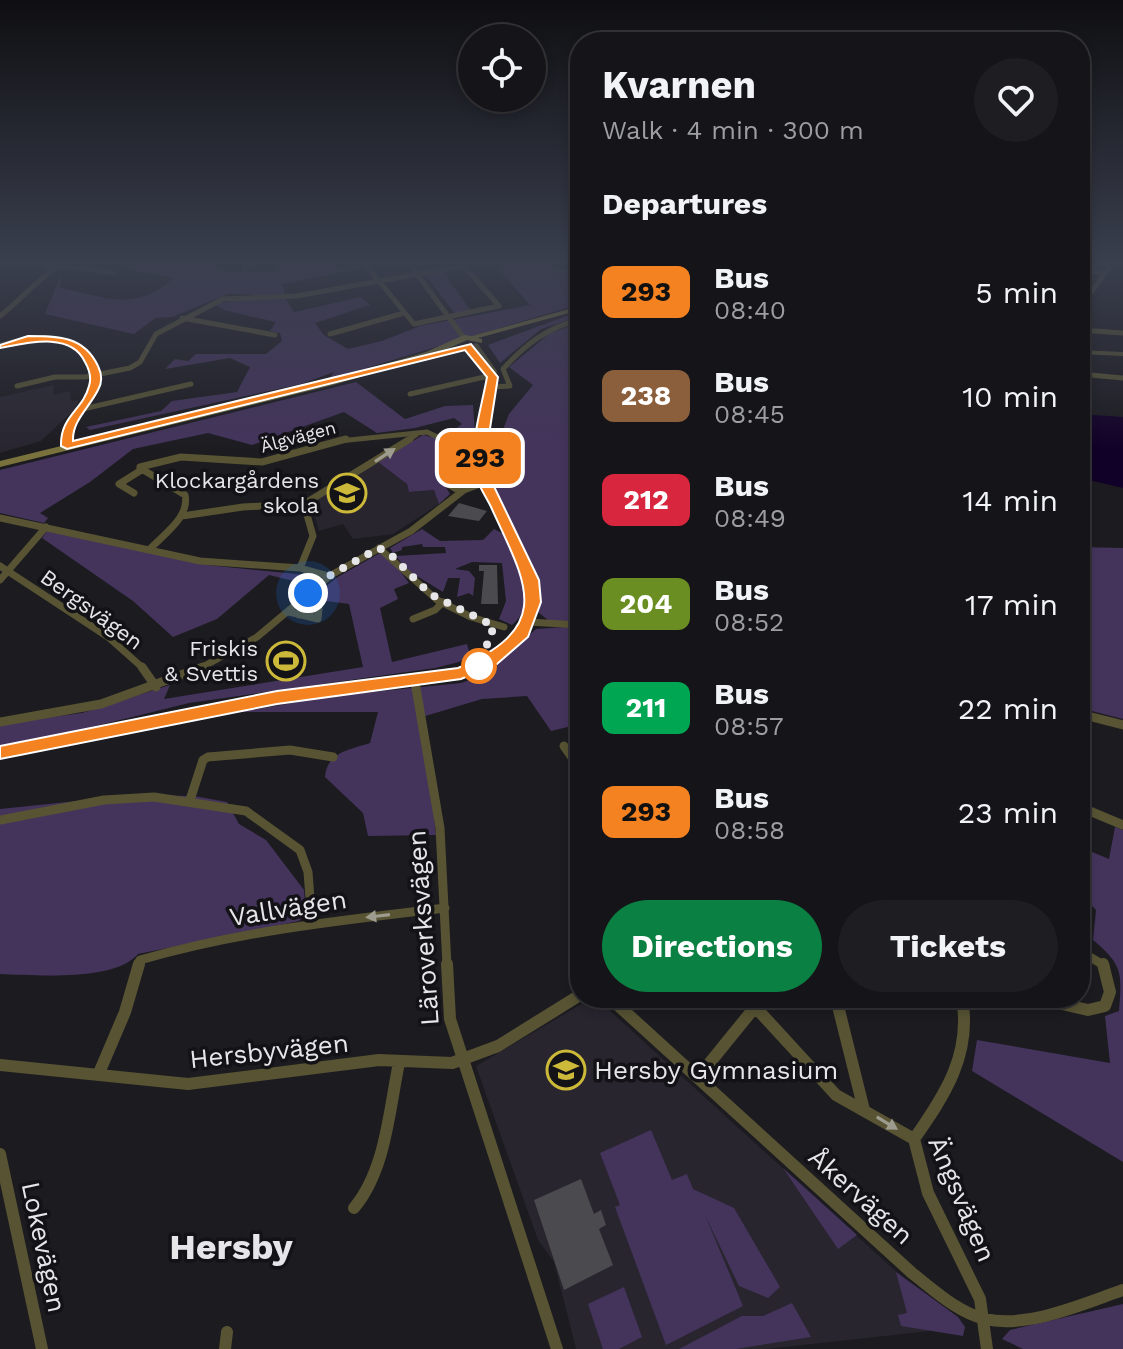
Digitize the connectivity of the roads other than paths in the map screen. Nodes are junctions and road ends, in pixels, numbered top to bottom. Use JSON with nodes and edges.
{"nodes":[{"id":1,"x":170,"y":326,"type":"edge"},
{"id":2,"x":228,"y":326,"type":"edge"},
{"id":3,"x":358,"y":326,"type":"edge"},
{"id":4,"x":458,"y":326,"type":"edge"},
{"id":5,"x":519,"y":326,"type":"edge"},
{"id":6,"x":555,"y":326,"type":"edge"},
{"id":7,"x":1090,"y":331,"type":"edge"},
{"id":8,"x":1123,"y":333,"type":"edge"},
{"id":9,"x":330,"y":334,"type":"dead end"},
{"id":10,"x":275,"y":335,"type":"dead end"},
{"id":11,"x":469,"y":341,"type":"junction"},
{"id":12,"x":0,"y":345,"type":"edge"},
{"id":13,"x":1090,"y":352,"type":"edge"},
{"id":14,"x":1123,"y":354,"type":"edge"},
{"id":15,"x":96,"y":375,"type":"junction"},
{"id":16,"x":493,"y":375,"type":"junction"},
{"id":17,"x":1090,"y":375,"type":"edge"},
{"id":18,"x":1123,"y":378,"type":"edge"},
{"id":19,"x":191,"y":384,"type":"dead end"},
{"id":20,"x":17,"y":386,"type":"dead end"},
{"id":21,"x":493,"y":387,"type":"junction"},
{"id":22,"x":410,"y":394,"type":"dead end"},
{"id":23,"x":82,"y":409,"type":"junction"},
{"id":24,"x":419,"y":433,"type":"junction"},
{"id":25,"x":67,"y":446,"type":"junction"},
{"id":26,"x":0,"y":464,"type":"edge"},
{"id":27,"x":141,"y":468,"type":"junction"},
{"id":28,"x":485,"y":482,"type":"junction"},
{"id":29,"x":458,"y":490,"type":"junction"},
{"id":30,"x":134,"y":493,"type":"dead end"},
{"id":31,"x":304,"y":504,"type":"junction"},
{"id":32,"x":182,"y":516,"type":"junction"},
{"id":33,"x":0,"y":518,"type":"edge"},
{"id":34,"x":46,"y":527,"type":"junction"},
{"id":35,"x":379,"y":548,"type":"junction"},
{"id":36,"x":150,"y":549,"type":"junction"},
{"id":37,"x":300,"y":568,"type":"junction"},
{"id":38,"x":4,"y":569,"type":"edge"},
{"id":39,"x":329,"y":576,"type":"junction"},
{"id":40,"x":0,"y":580,"type":"edge"},
{"id":41,"x":443,"y":602,"type":"junction"},
{"id":42,"x":289,"y":612,"type":"junction"},
{"id":43,"x":299,"y":615,"type":"dead end"},
{"id":44,"x":413,"y":619,"type":"dead end"},
{"id":45,"x":528,"y":622,"type":"junction"},
{"id":46,"x":570,"y":624,"type":"edge"},
{"id":47,"x":504,"y":627,"type":"dead end"},
{"id":48,"x":415,"y":682,"type":"junction"},
{"id":49,"x":156,"y":687,"type":"junction"},
{"id":50,"x":1090,"y":717,"type":"edge"},
{"id":51,"x":0,"y":722,"type":"edge"},
{"id":52,"x":1123,"y":725,"type":"edge"},
{"id":53,"x":564,"y":746,"type":"dead end"},
{"id":54,"x":0,"y":753,"type":"edge"},
{"id":55,"x":570,"y":755,"type":"edge"},
{"id":56,"x":333,"y":757,"type":"dead end"},
{"id":57,"x":190,"y":800,"type":"junction"},
{"id":58,"x":1090,"y":811,"type":"edge"},
{"id":59,"x":0,"y":820,"type":"edge"},
{"id":60,"x":1123,"y":825,"type":"edge"},
{"id":61,"x":445,"y":908,"type":"junction"},
{"id":62,"x":312,"y":924,"type":"junction"},
{"id":63,"x":1090,"y":957,"type":"edge"},
{"id":64,"x":570,"y":1001,"type":"edge"},
{"id":65,"x":621,"y":1008,"type":"edge"},
{"id":66,"x":747,"y":1008,"type":"edge"},
{"id":67,"x":756,"y":1008,"type":"edge"},
{"id":68,"x":838,"y":1008,"type":"edge"},
{"id":69,"x":965,"y":1008,"type":"edge"},
{"id":70,"x":1079,"y":1008,"type":"edge"},
{"id":71,"x":463,"y":1061,"type":"junction"},
{"id":72,"x":399,"y":1063,"type":"junction"},
{"id":73,"x":0,"y":1065,"type":"edge"},
{"id":74,"x":99,"y":1073,"type":"junction"},
{"id":75,"x":699,"y":1076,"type":"junction"},
{"id":76,"x":864,"y":1111,"type":"junction"},
{"id":77,"x":914,"y":1142,"type":"junction"},
{"id":78,"x":0,"y":1154,"type":"edge"},
{"id":79,"x":354,"y":1208,"type":"dead end"},
{"id":80,"x":1123,"y":1290,"type":"edge"},
{"id":81,"x":986,"y":1320,"type":"junction"},
{"id":82,"x":227,"y":1332,"type":"dead end"},
{"id":83,"x":42,"y":1349,"type":"edge"},
{"id":84,"x":225,"y":1349,"type":"edge"},
{"id":85,"x":557,"y":1349,"type":"edge"},
{"id":86,"x":987,"y":1349,"type":"edge"}],
"edges":[{"from":1,"to":15,"type":"street"},
{"from":2,"to":10,"type":"street"},
{"from":3,"to":9,"type":"street"},
{"from":4,"to":11,"type":"street"},
{"from":5,"to":11,"type":"main road"},
{"from":6,"to":21,"type":"street"},
{"from":7,"to":8,"type":"street"},
{"from":11,"to":16,"type":"street"},
{"from":11,"to":25,"type":"main road"},
{"from":12,"to":15,"type":"street"},
{"from":13,"to":14,"type":"street"},
{"from":15,"to":20,"type":"street"},
{"from":15,"to":23,"type":"street"},
{"from":16,"to":21,"type":"street"},
{"from":16,"to":22,"type":"street"},
{"from":17,"to":18,"type":"street"},
{"from":19,"to":23,"type":"street"},
{"from":21,"to":28,"type":"street"},
{"from":23,"to":25,"type":"street"},
{"from":24,"to":27,"type":"street","name":"Älgvägen"},
{"from":24,"to":29,"type":"street","name":"Älgvägen"},
{"from":31,"to":24,"type":"street","one_way":true},
{"from":25,"to":26,"type":"main road"},
{"from":27,"to":30,"type":"street"},
{"from":27,"to":32,"type":"street"},
{"from":28,"to":29,"type":"street"},
{"from":28,"to":45,"type":"street"},
{"from":29,"to":35,"type":"street"},
{"from":31,"to":32,"type":"street"},
{"from":31,"to":37,"type":"street"},
{"from":32,"to":36,"type":"street"},
{"from":33,"to":34,"type":"street"},
{"from":34,"to":36,"type":"street"},
{"from":34,"to":38,"type":"street"},
{"from":35,"to":39,"type":"street"},
{"from":35,"to":41,"type":"street"},
{"from":36,"to":37,"type":"street"},
{"from":37,"to":39,"type":"street"},
{"from":38,"to":40,"type":"street"},
{"from":38,"to":49,"type":"street","name":"Bergsvägen"},
{"from":39,"to":42,"type":"street"},
{"from":41,"to":44,"type":"street"},
{"from":41,"to":47,"type":"street"},
{"from":42,"to":43,"type":"street"},
{"from":42,"to":49,"type":"street"},
{"from":45,"to":46,"type":"street"},
{"from":45,"to":48,"type":"street"},
{"from":48,"to":54,"type":"street"},
{"from":48,"to":61,"type":"street","name":"Läroverksvägen"},
{"from":49,"to":51,"type":"street"},
{"from":50,"to":52,"type":"street"},
{"from":53,"to":55,"type":"street"},
{"from":56,"to":57,"type":"street"},
{"from":57,"to":59,"type":"street"},
{"from":57,"to":62,"type":"street"},
{"from":58,"to":60,"type":"street"},
{"from":61,"to":62,"type":"street","name":"Vallvägen","one_way":true},
{"from":61,"to":71,"type":"street","name":"Läroverksvägen"},
{"from":62,"to":74,"type":"street","name":"Vallvägen"},
{"from":63,"to":70,"type":"street"},
{"from":64,"to":71,"type":"street","name":"Hersbyvägen"},
{"from":65,"to":75,"type":"street","name":"Åkervägen"},
{"from":66,"to":75,"type":"street"},
{"from":67,"to":76,"type":"street","name":"Ängsvägen"},
{"from":68,"to":76,"type":"street"},
{"from":69,"to":77,"type":"street"},
{"from":71,"to":72,"type":"street","name":"Hersbyvägen"},
{"from":71,"to":85,"type":"street","name":"Läroverksvägen"},
{"from":72,"to":74,"type":"street","name":"Hersbyvägen"},
{"from":72,"to":79,"type":"street"},
{"from":73,"to":74,"type":"street","name":"Hersbyvägen"},
{"from":75,"to":81,"type":"street","name":"Åkervägen"},
{"from":76,"to":77,"type":"street","name":"Ängsvägen","one_way":true},
{"from":77,"to":81,"type":"street","name":"Ängsvägen"},
{"from":78,"to":83,"type":"street","name":"Lokevägen"},
{"from":80,"to":81,"type":"street"},
{"from":81,"to":86,"type":"street","name":"Ängsvägen"},
{"from":82,"to":84,"type":"street"}]}
